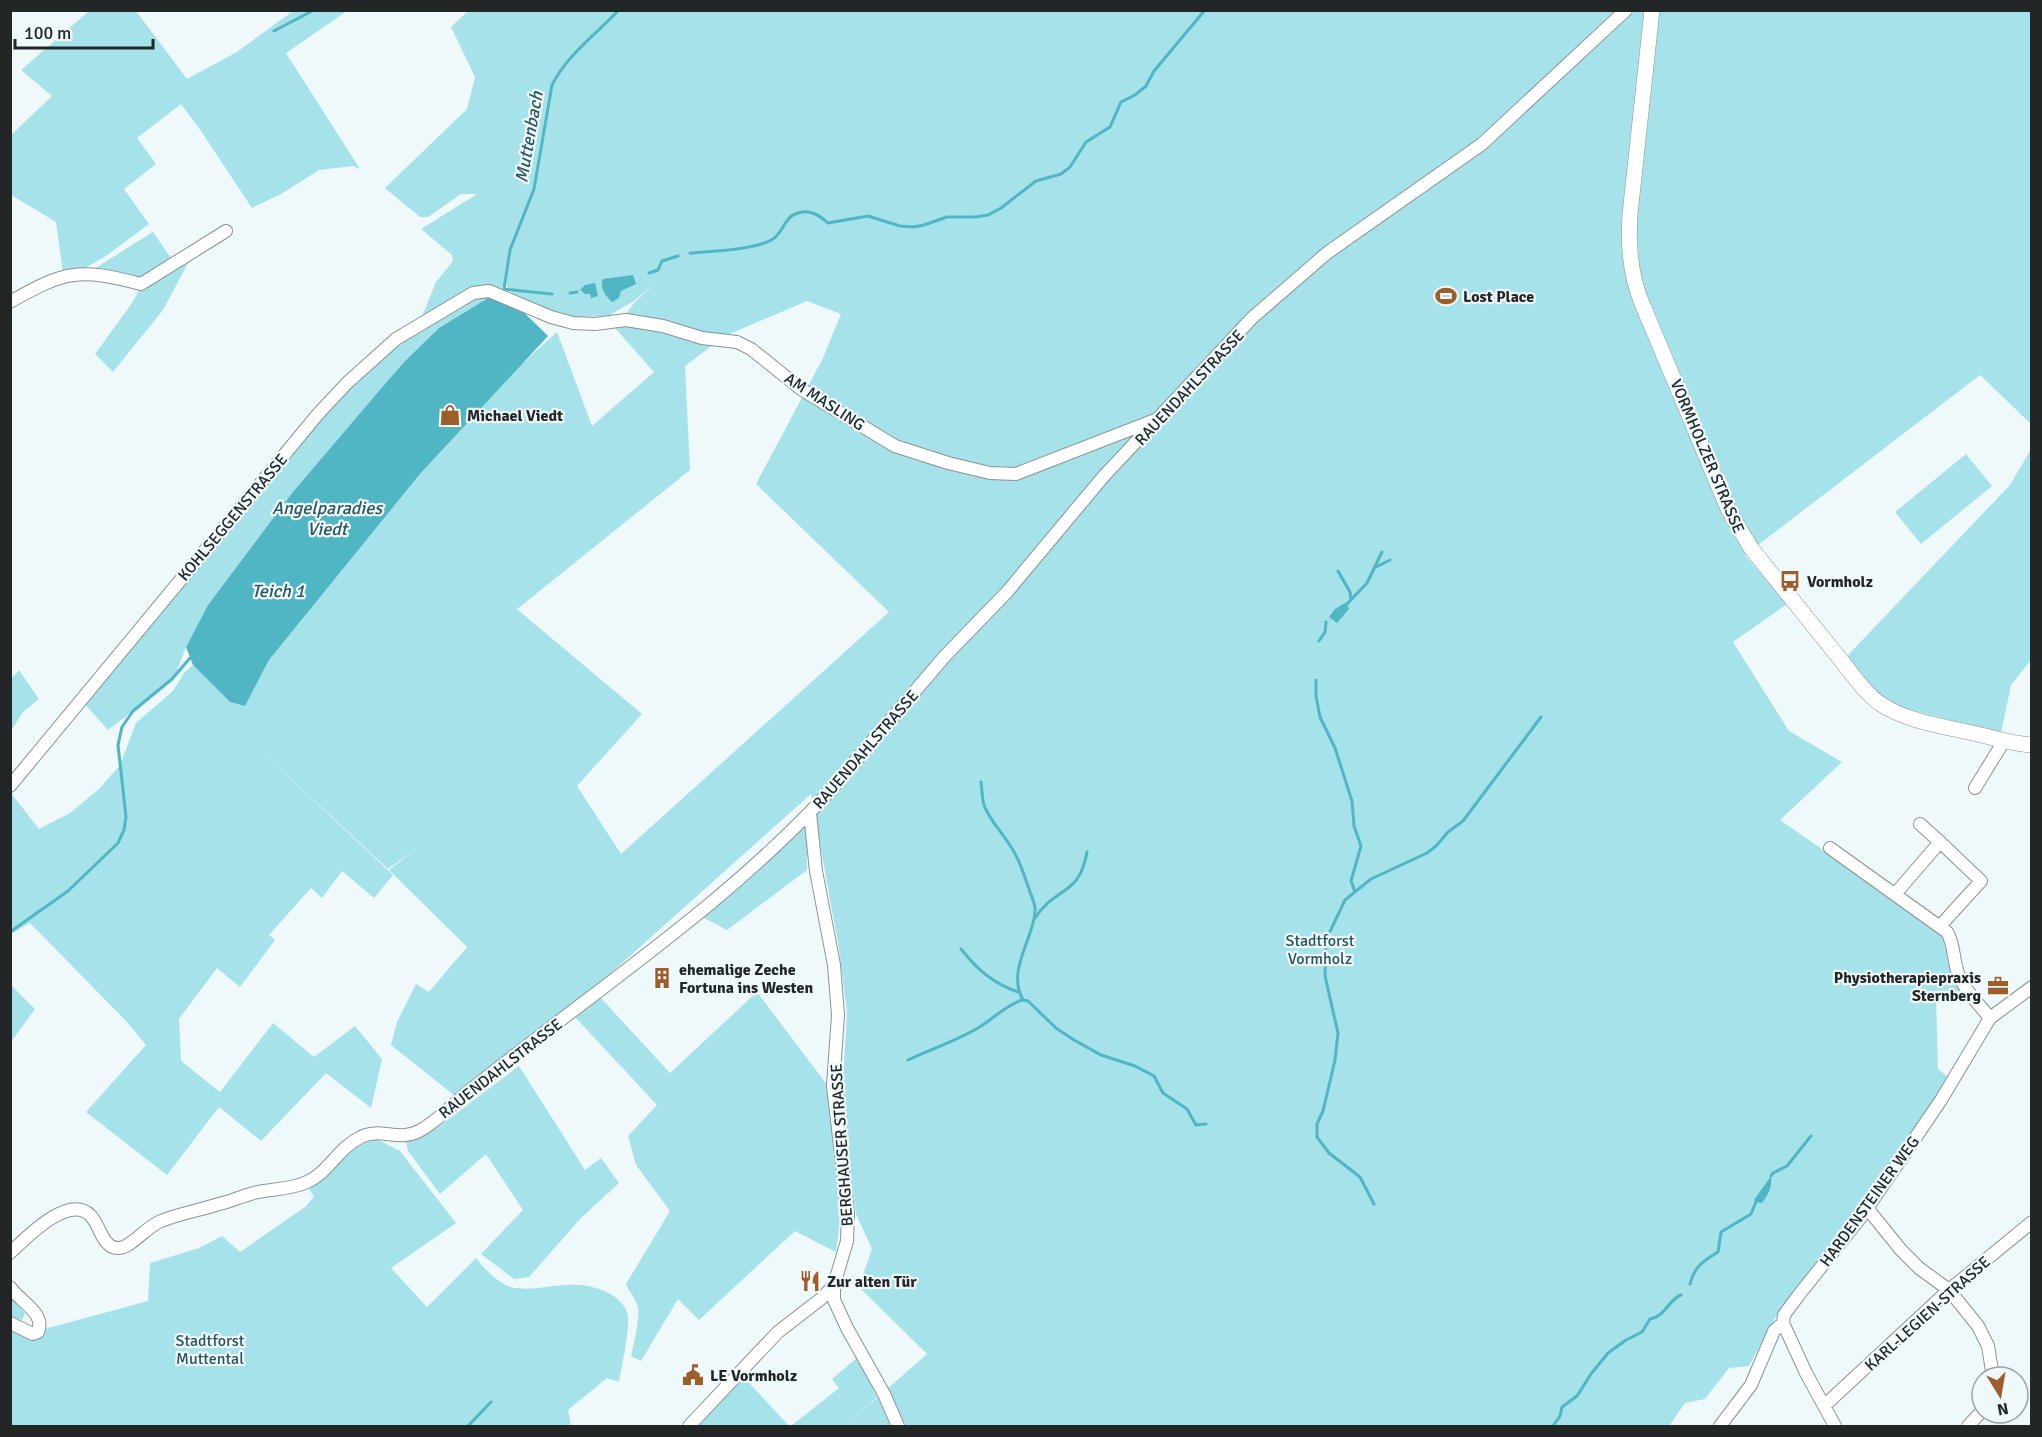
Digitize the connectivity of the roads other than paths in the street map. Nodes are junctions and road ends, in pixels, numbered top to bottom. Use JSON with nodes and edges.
{"nodes":[{"id":1,"x":1626,"y":10,"type":"edge"},
{"id":2,"x":1652,"y":10,"type":"edge"},
{"id":3,"x":226,"y":231,"type":"dead end"},
{"id":4,"x":489,"y":291,"type":"joint"},
{"id":5,"x":10,"y":302,"type":"edge"},
{"id":6,"x":1161,"y":418,"type":"junction"},
{"id":7,"x":2004,"y":741,"type":"junction"},
{"id":8,"x":2031,"y":745,"type":"edge"},
{"id":9,"x":10,"y":786,"type":"edge"},
{"id":10,"x":1975,"y":788,"type":"dead end"},
{"id":11,"x":810,"y":813,"type":"junction"},
{"id":12,"x":1920,"y":824,"type":"dead end"},
{"id":13,"x":1940,"y":842,"type":"junction"},
{"id":14,"x":1830,"y":848,"type":"dead end"},
{"id":15,"x":1896,"y":894,"type":"junction"},
{"id":16,"x":1940,"y":926,"type":"junction"},
{"id":17,"x":2031,"y":987,"type":"edge"},
{"id":18,"x":1990,"y":1018,"type":"junction"},
{"id":19,"x":1867,"y":1208,"type":"junction"},
{"id":20,"x":2031,"y":1222,"type":"edge"},
{"id":21,"x":10,"y":1253,"type":"edge"},
{"id":22,"x":834,"y":1285,"type":"junction"},
{"id":23,"x":10,"y":1287,"type":"edge"},
{"id":24,"x":1949,"y":1290,"type":"junction"},
{"id":25,"x":10,"y":1323,"type":"edge"},
{"id":26,"x":1783,"y":1323,"type":"junction"},
{"id":27,"x":1991,"y":1365,"type":"edge"},
{"id":28,"x":1824,"y":1406,"type":"junction"},
{"id":29,"x":689,"y":1426,"type":"edge"},
{"id":30,"x":898,"y":1426,"type":"edge"},
{"id":31,"x":1720,"y":1426,"type":"edge"},
{"id":32,"x":1835,"y":1426,"type":"edge"}],
"edges":[{"from":1,"to":6,"type":"street","name":"RAUENDAHLSTRASSE"},
{"from":2,"to":7,"type":"main road","name":"VORMHOLZER STRASSE"},
{"from":3,"to":5,"type":"street"},
{"from":4,"to":6,"type":"street","name":"AM MASLING"},
{"from":4,"to":9,"type":"street","name":"KOHLSEGGENSTRASSE"},
{"from":6,"to":11,"type":"street","name":"RAUENDAHLSTRASSE"},
{"from":7,"to":8,"type":"main road","name":"VORMHOLZER STRASSE"},
{"from":7,"to":10,"type":"street"},
{"from":11,"to":21,"type":"street","name":"RAUENDAHLSTRASSE"},
{"from":11,"to":22,"type":"street","name":"BERGHAUSER STRASSE"},
{"from":12,"to":13,"type":"street"},
{"from":13,"to":15,"type":"street"},
{"from":13,"to":16,"type":"street"},
{"from":14,"to":15,"type":"street"},
{"from":15,"to":16,"type":"street"},
{"from":16,"to":18,"type":"street"},
{"from":17,"to":18,"type":"street","name":"HARDENSTEINER WEG"},
{"from":18,"to":19,"type":"street","name":"HARDENSTEINER WEG"},
{"from":19,"to":24,"type":"street"},
{"from":19,"to":26,"type":"street","name":"HARDENSTEINER WEG"},
{"from":20,"to":24,"type":"street","name":"KARL-LEGIEN-STRASSE"},
{"from":22,"to":29,"type":"street"},
{"from":22,"to":30,"type":"street","name":"BERGHAUSER STRASSE"},
{"from":23,"to":25,"type":"street"},
{"from":24,"to":27,"type":"street"},
{"from":24,"to":28,"type":"street","name":"KARL-LEGIEN-STRASSE"},
{"from":26,"to":28,"type":"street"},
{"from":26,"to":31,"type":"street","name":"HARDENSTEINER WEG"},
{"from":28,"to":32,"type":"street"}]}
